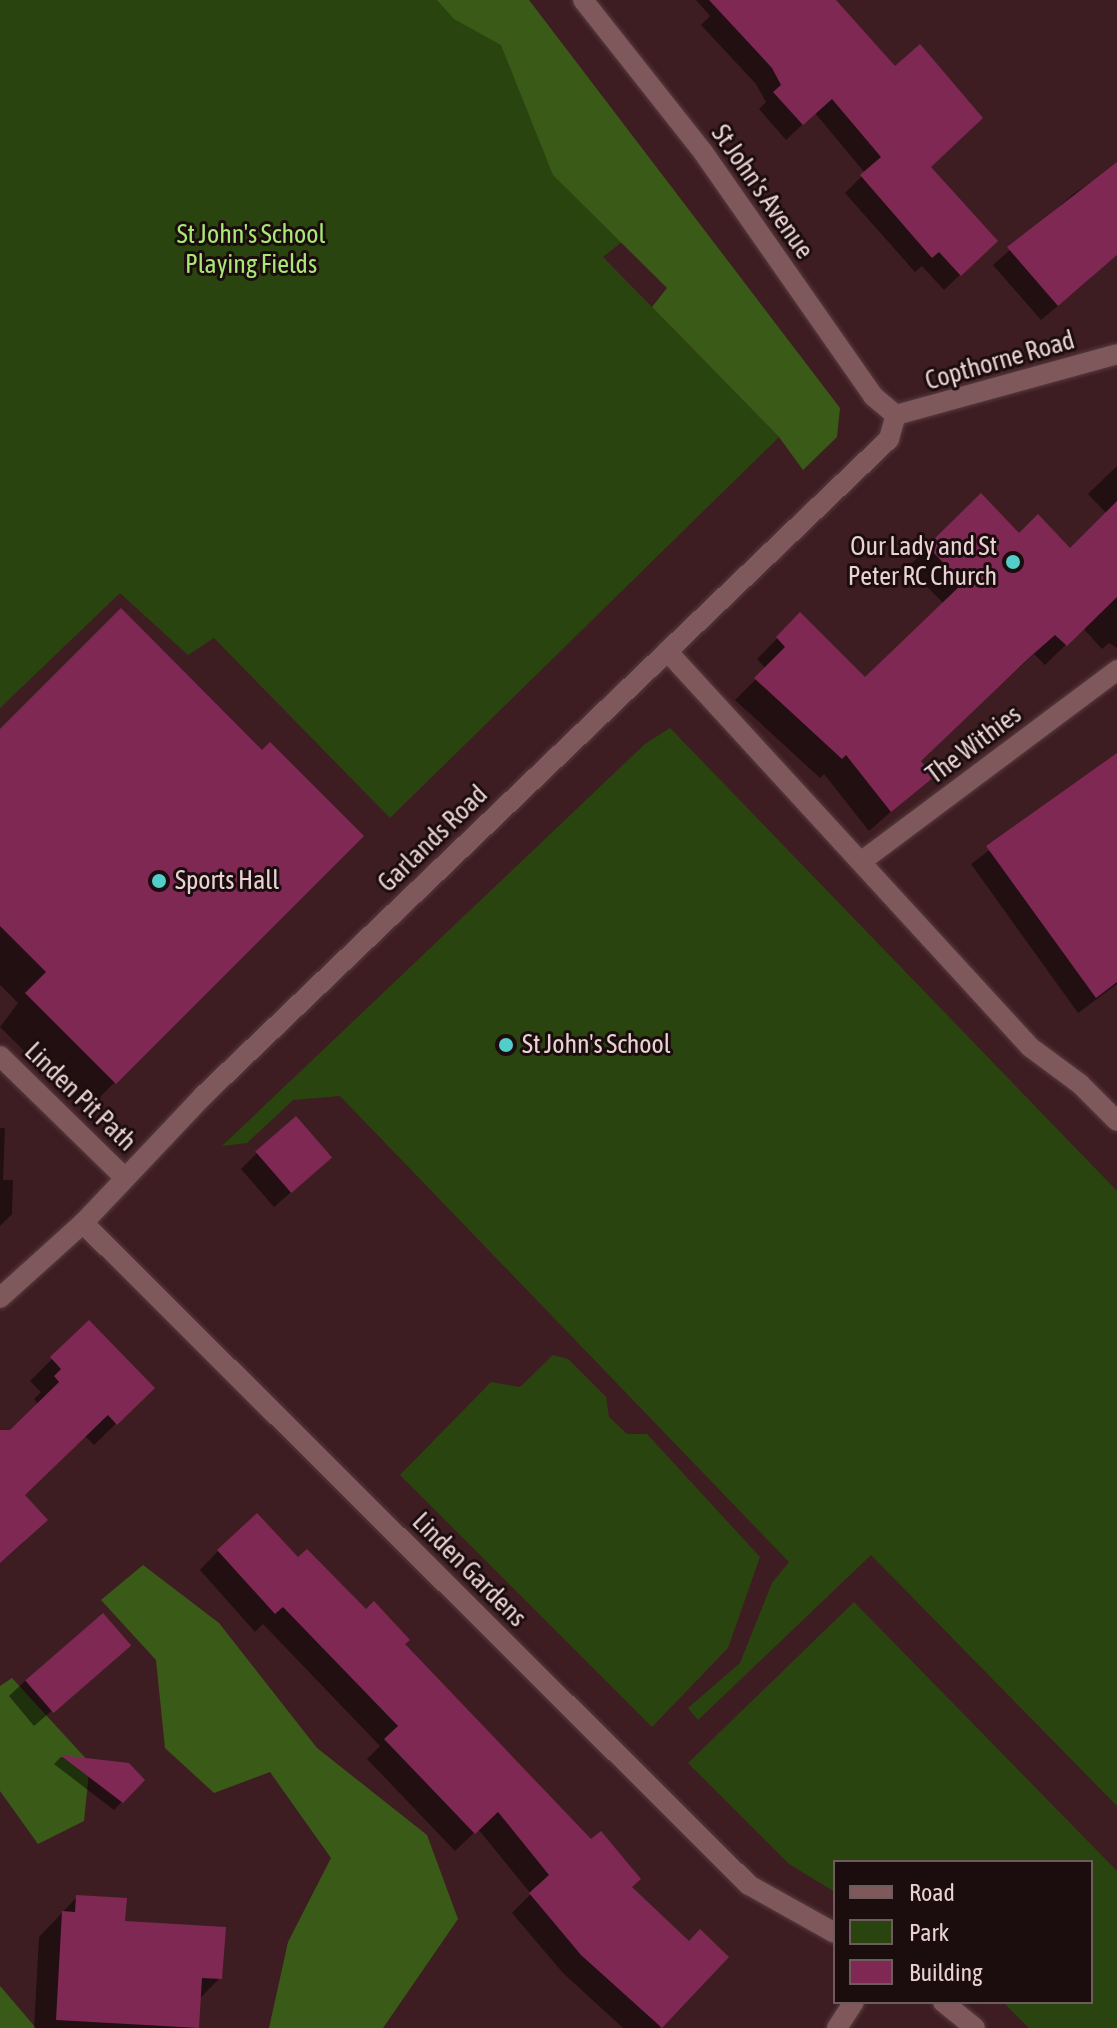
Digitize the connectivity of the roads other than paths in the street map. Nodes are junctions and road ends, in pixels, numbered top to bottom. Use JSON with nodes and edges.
{"nodes":[{"id":1,"x":583,"y":0,"type":"edge"},
{"id":2,"x":1117,"y":354,"type":"edge"},
{"id":3,"x":896,"y":415,"type":"junction"},
{"id":4,"x":667,"y":651,"type":"junction"},
{"id":5,"x":1117,"y":670,"type":"edge"},
{"id":6,"x":862,"y":861,"type":"junction"},
{"id":7,"x":0,"y":1056,"type":"edge"},
{"id":8,"x":1117,"y":1121,"type":"edge"},
{"id":9,"x":123,"y":1176,"type":"junction"},
{"id":10,"x":83,"y":1223,"type":"junction"},
{"id":11,"x":0,"y":1298,"type":"edge"},
{"id":12,"x":833,"y":1932,"type":"edge"},
{"id":13,"x":853,"y":2004,"type":"edge"},
{"id":14,"x":945,"y":2004,"type":"edge"},
{"id":15,"x":837,"y":2028,"type":"edge"},
{"id":16,"x":975,"y":2028,"type":"edge"}],
"edges":[{"from":1,"to":3,"type":"street","name":"St John's Avenue"},
{"from":2,"to":3,"type":"street","name":"Copthorne Road"},
{"from":3,"to":4,"type":"street","name":"Garlands Road"},
{"from":4,"to":6,"type":"street"},
{"from":4,"to":9,"type":"street","name":"Garlands Road"},
{"from":5,"to":6,"type":"street","name":"The Withies"},
{"from":6,"to":8,"type":"street"},
{"from":7,"to":9,"type":"street","name":"Linden Pit Path"},
{"from":9,"to":10,"type":"street","name":"Garlands Road"},
{"from":10,"to":11,"type":"street","name":"Garlands Road"},
{"from":10,"to":12,"type":"street","name":"Linden Gardens"},
{"from":13,"to":15,"type":"street"},
{"from":14,"to":16,"type":"street"}]}
